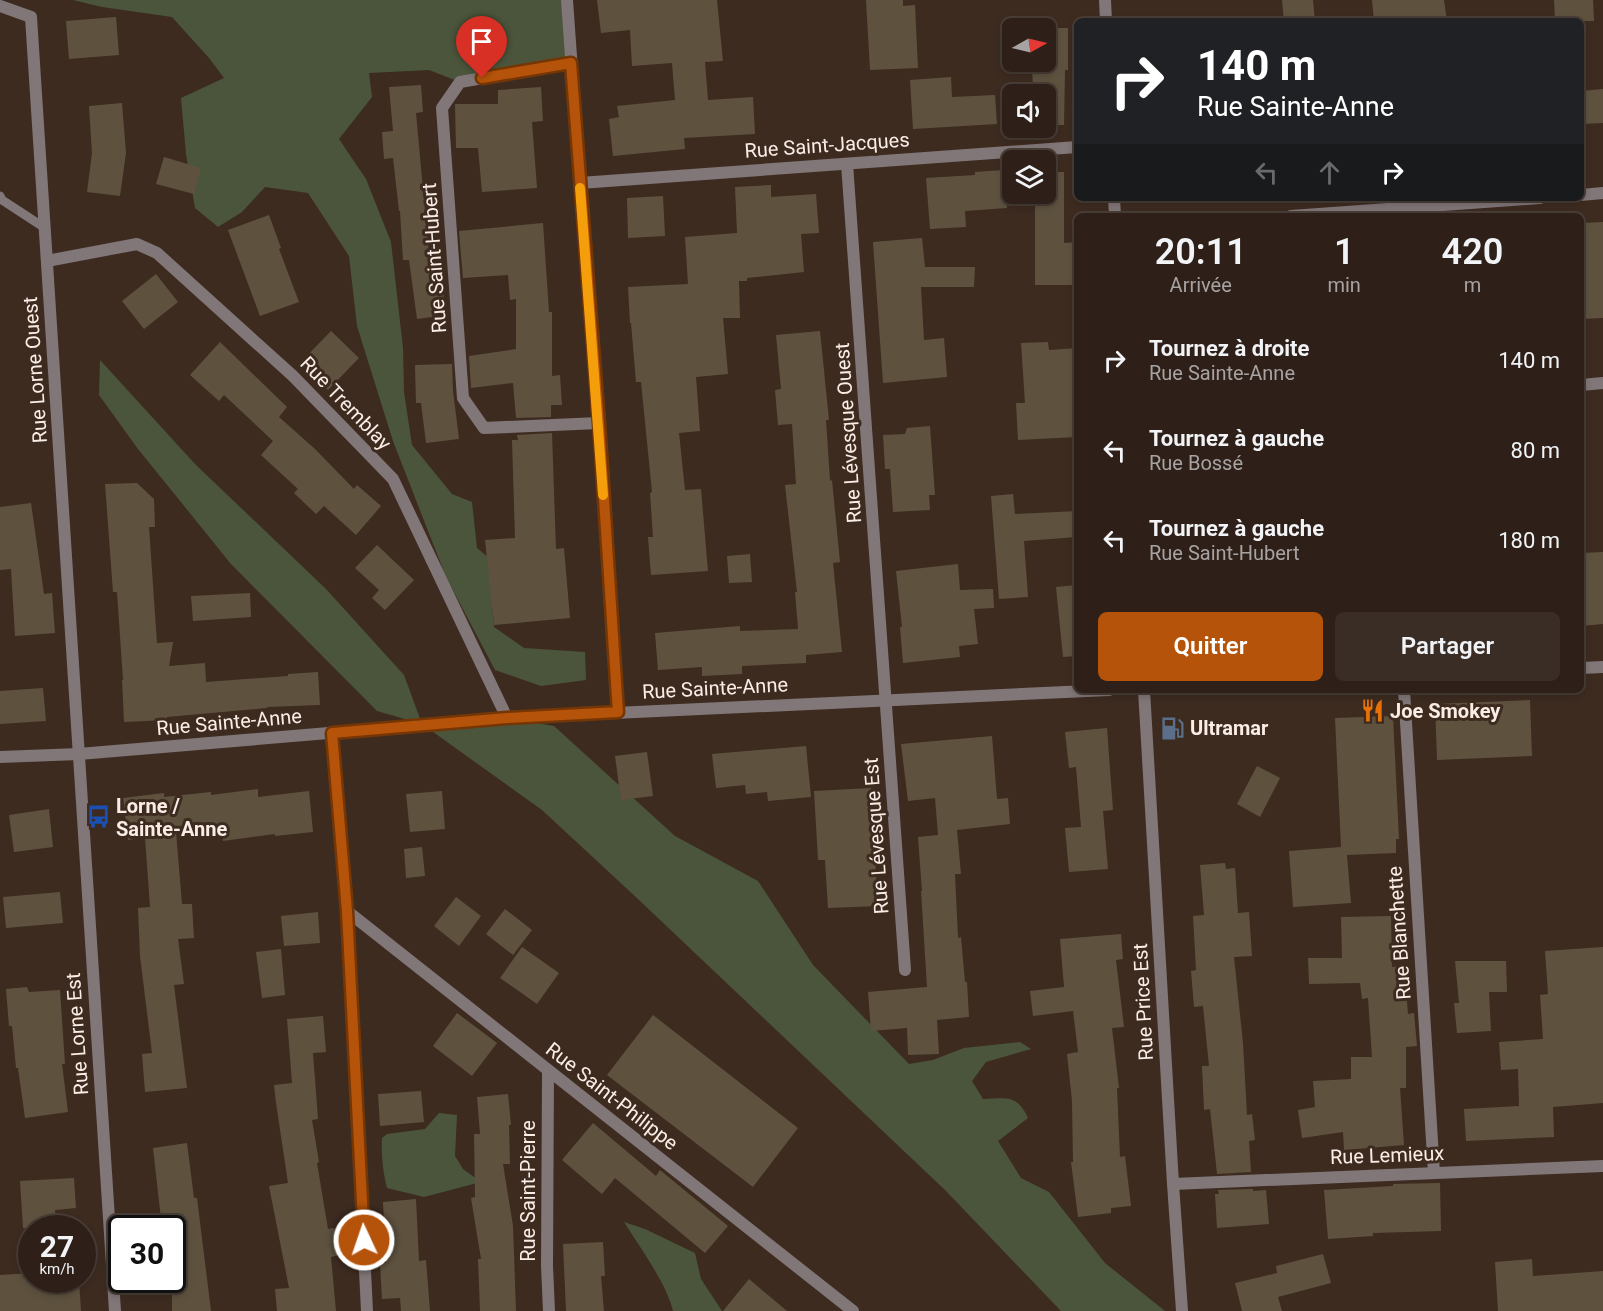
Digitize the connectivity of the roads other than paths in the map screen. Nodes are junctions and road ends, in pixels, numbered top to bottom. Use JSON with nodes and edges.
{"nodes":[{"id":1,"x":567,"y":0,"type":"edge"},
{"id":2,"x":1105,"y":0,"type":"edge"},
{"id":3,"x":0,"y":6,"type":"edge"},
{"id":4,"x":1106,"y":18,"type":"edge"},
{"id":5,"x":571,"y":63,"type":"junction"},
{"id":6,"x":1074,"y":147,"type":"edge"},
{"id":7,"x":847,"y":164,"type":"junction"},
{"id":8,"x":580,"y":183,"type":"junction"},
{"id":9,"x":1603,"y":194,"type":"edge"},
{"id":10,"x":1584,"y":195,"type":"edge"},
{"id":11,"x":0,"y":196,"type":"edge"},
{"id":12,"x":1498,"y":201,"type":"edge"},
{"id":13,"x":1332,"y":213,"type":"edge"},
{"id":14,"x":45,"y":228,"type":"junction"},
{"id":15,"x":47,"y":261,"type":"junction"},
{"id":16,"x":1603,"y":383,"type":"edge"},
{"id":17,"x":1584,"y":385,"type":"edge"},
{"id":18,"x":599,"y":423,"type":"junction"},
{"id":19,"x":1603,"y":667,"type":"edge"},
{"id":20,"x":1584,"y":668,"type":"edge"},
{"id":21,"x":1074,"y":692,"type":"edge"},
{"id":22,"x":1144,"y":693,"type":"edge"},
{"id":23,"x":1404,"y":693,"type":"edge"},
{"id":24,"x":887,"y":700,"type":"junction"},
{"id":25,"x":618,"y":712,"type":"junction"},
{"id":26,"x":507,"y":718,"type":"junction"},
{"id":27,"x":332,"y":733,"type":"junction"},
{"id":28,"x":79,"y":754,"type":"junction"},
{"id":29,"x":0,"y":757,"type":"edge"},
{"id":30,"x":347,"y":911,"type":"junction"},
{"id":31,"x":905,"y":970,"type":"dead end"},
{"id":32,"x":548,"y":1071,"type":"junction"},
{"id":33,"x":1603,"y":1166,"type":"edge"},
{"id":34,"x":1434,"y":1173,"type":"junction"},
{"id":35,"x":1173,"y":1184,"type":"junction"},
{"id":36,"x":115,"y":1311,"type":"edge"},
{"id":37,"x":367,"y":1311,"type":"edge"},
{"id":38,"x":549,"y":1311,"type":"edge"},
{"id":39,"x":853,"y":1311,"type":"edge"},
{"id":40,"x":1182,"y":1311,"type":"edge"}],
"edges":[{"from":1,"to":5,"type":"street"},
{"from":2,"to":4,"type":"street"},
{"from":3,"to":14,"type":"street","name":"Rue Lorne Ouest"},
{"from":5,"to":8,"type":"street"},
{"from":5,"to":18,"type":"street","name":"Rue Saint-Hubert"},
{"from":6,"to":7,"type":"street","name":"Rue Saint-Jacques"},
{"from":7,"to":8,"type":"street","name":"Rue Saint-Jacques"},
{"from":7,"to":24,"type":"street","name":"Rue Lévesque Ouest"},
{"from":8,"to":18,"type":"street"},
{"from":9,"to":10,"type":"street"},
{"from":11,"to":14,"type":"lane"},
{"from":12,"to":13,"type":"street"},
{"from":14,"to":15,"type":"street","name":"Rue Lorne Ouest"},
{"from":15,"to":26,"type":"street","name":"Rue Tremblay"},
{"from":15,"to":28,"type":"street","name":"Rue Lorne Ouest"},
{"from":16,"to":17,"type":"street"},
{"from":18,"to":25,"type":"street"},
{"from":19,"to":20,"type":"street"},
{"from":21,"to":24,"type":"street","name":"Rue Sainte-Anne"},
{"from":22,"to":35,"type":"street","name":"Rue Price Est"},
{"from":23,"to":34,"type":"street","name":"Rue Blanchette"},
{"from":24,"to":25,"type":"street","name":"Rue Sainte-Anne"},
{"from":24,"to":31,"type":"street","name":"Rue Lévesque Est"},
{"from":25,"to":26,"type":"street","name":"Rue Sainte-Anne"},
{"from":26,"to":27,"type":"street","name":"Rue Sainte-Anne"},
{"from":27,"to":28,"type":"street","name":"Rue Sainte-Anne"},
{"from":27,"to":30,"type":"street"},
{"from":28,"to":29,"type":"street","name":"Rue Sainte-Anne"},
{"from":28,"to":36,"type":"street","name":"Rue Lorne Est"},
{"from":30,"to":32,"type":"street","name":"Rue Saint-Philippe"},
{"from":30,"to":37,"type":"street"},
{"from":32,"to":38,"type":"street","name":"Rue Saint-Pierre"},
{"from":32,"to":39,"type":"street","name":"Rue Saint-Philippe"},
{"from":33,"to":34,"type":"street","name":"Rue Lemieux"},
{"from":34,"to":35,"type":"street","name":"Rue Lemieux"},
{"from":35,"to":40,"type":"street","name":"Rue Price Est"}]}
